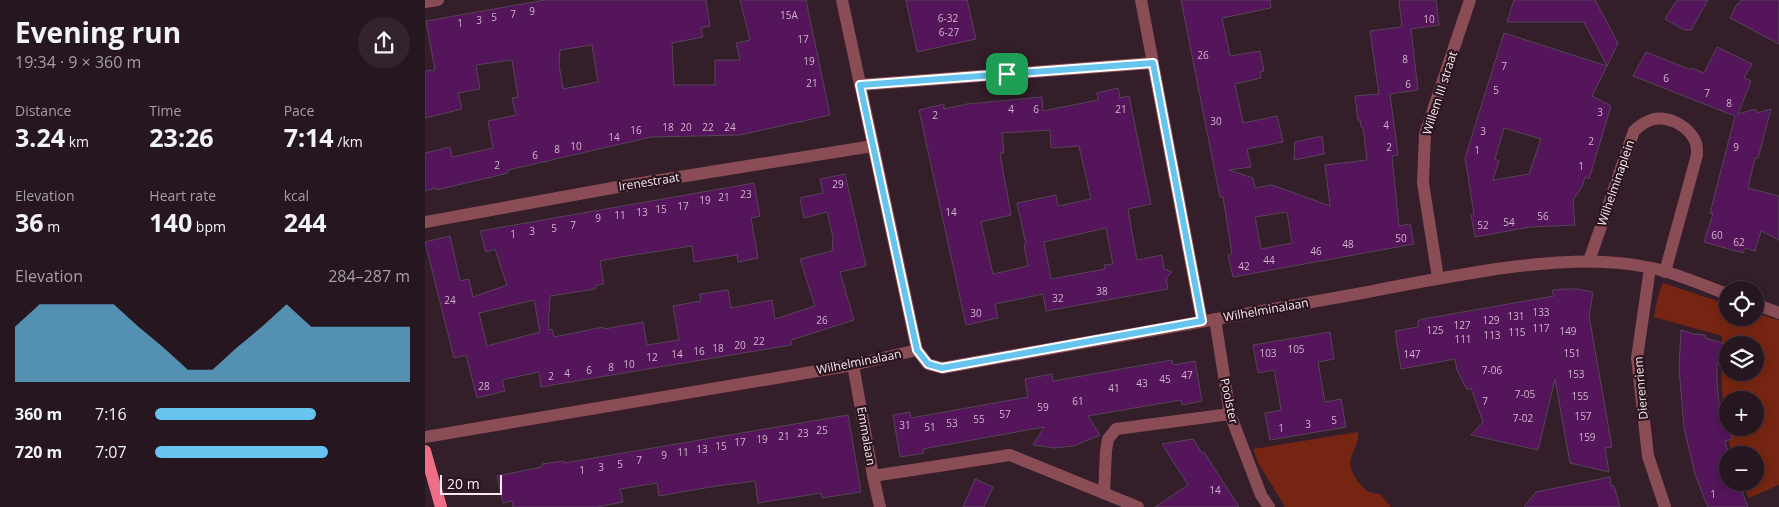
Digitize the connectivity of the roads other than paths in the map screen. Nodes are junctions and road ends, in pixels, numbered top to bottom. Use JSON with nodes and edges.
{"nodes":[{"id":1,"x":438,"y":0,"type":"edge"},
{"id":2,"x":842,"y":0,"type":"edge"},
{"id":3,"x":1141,"y":0,"type":"edge"},
{"id":4,"x":1470,"y":0,"type":"edge"},
{"id":5,"x":425,"y":2,"type":"edge"},
{"id":6,"x":1153,"y":63,"type":"junction"},
{"id":7,"x":860,"y":85,"type":"junction"},
{"id":8,"x":873,"y":146,"type":"junction"},
{"id":9,"x":425,"y":222,"type":"edge"},
{"id":10,"x":1589,"y":261,"type":"junction"},
{"id":11,"x":1650,"y":268,"type":"junction"},
{"id":12,"x":1665,"y":272,"type":"junction"},
{"id":13,"x":1438,"y":278,"type":"junction"},
{"id":14,"x":1719,"y":291,"type":"edge"},
{"id":15,"x":1764,"y":307,"type":"edge"},
{"id":16,"x":1779,"y":313,"type":"edge"},
{"id":17,"x":1209,"y":320,"type":"junction"},
{"id":18,"x":917,"y":350,"type":"junction"},
{"id":19,"x":853,"y":365,"type":"junction"},
{"id":20,"x":1230,"y":414,"type":"junction"},
{"id":21,"x":425,"y":437,"type":"edge"},
{"id":22,"x":425,"y":452,"type":"edge"},
{"id":23,"x":873,"y":476,"type":"junction"},
{"id":24,"x":1104,"y":492,"type":"junction"},
{"id":25,"x":441,"y":507,"type":"edge"},
{"id":26,"x":880,"y":507,"type":"edge"},
{"id":27,"x":1138,"y":507,"type":"edge"},
{"id":28,"x":1269,"y":507,"type":"edge"},
{"id":29,"x":1665,"y":507,"type":"edge"}],
"edges":[{"from":1,"to":5,"type":"street"},
{"from":2,"to":7,"type":"street"},
{"from":3,"to":6,"type":"street","name":"Poolster"},
{"from":4,"to":13,"type":"street","name":"Willem III straat"},
{"from":6,"to":7,"type":"street"},
{"from":6,"to":17,"type":"street","name":"Poolster"},
{"from":7,"to":8,"type":"street"},
{"from":8,"to":9,"type":"street","name":"Irenestraat"},
{"from":8,"to":18,"type":"street"},
{"from":10,"to":11,"type":"street","name":"Wilhelminalaan"},
{"from":10,"to":12,"type":"street","name":"Wilhelminaplein"},
{"from":10,"to":13,"type":"street","name":"Wilhelminalaan"},
{"from":11,"to":12,"type":"street","name":"Wilhelminalaan"},
{"from":11,"to":29,"type":"street","name":"Dierenriem"},
{"from":12,"to":14,"type":"street","name":"Wilhelminalaan"},
{"from":13,"to":17,"type":"street","name":"Wilhelminalaan"},
{"from":15,"to":16,"type":"street"},
{"from":17,"to":18,"type":"street","name":"Wilhelminalaan"},
{"from":17,"to":20,"type":"street","name":"Poolster"},
{"from":18,"to":19,"type":"street","name":"Wilhelminalaan"},
{"from":19,"to":21,"type":"street","name":"Wilhelminalaan"},
{"from":19,"to":23,"type":"street","name":"Emmalaan"},
{"from":20,"to":24,"type":"street"},
{"from":20,"to":28,"type":"street","name":"Poolster"},
{"from":22,"to":25,"type":"main road"},
{"from":23,"to":24,"type":"street"},
{"from":23,"to":26,"type":"street","name":"Emmalaan"},
{"from":24,"to":27,"type":"street"}]}
